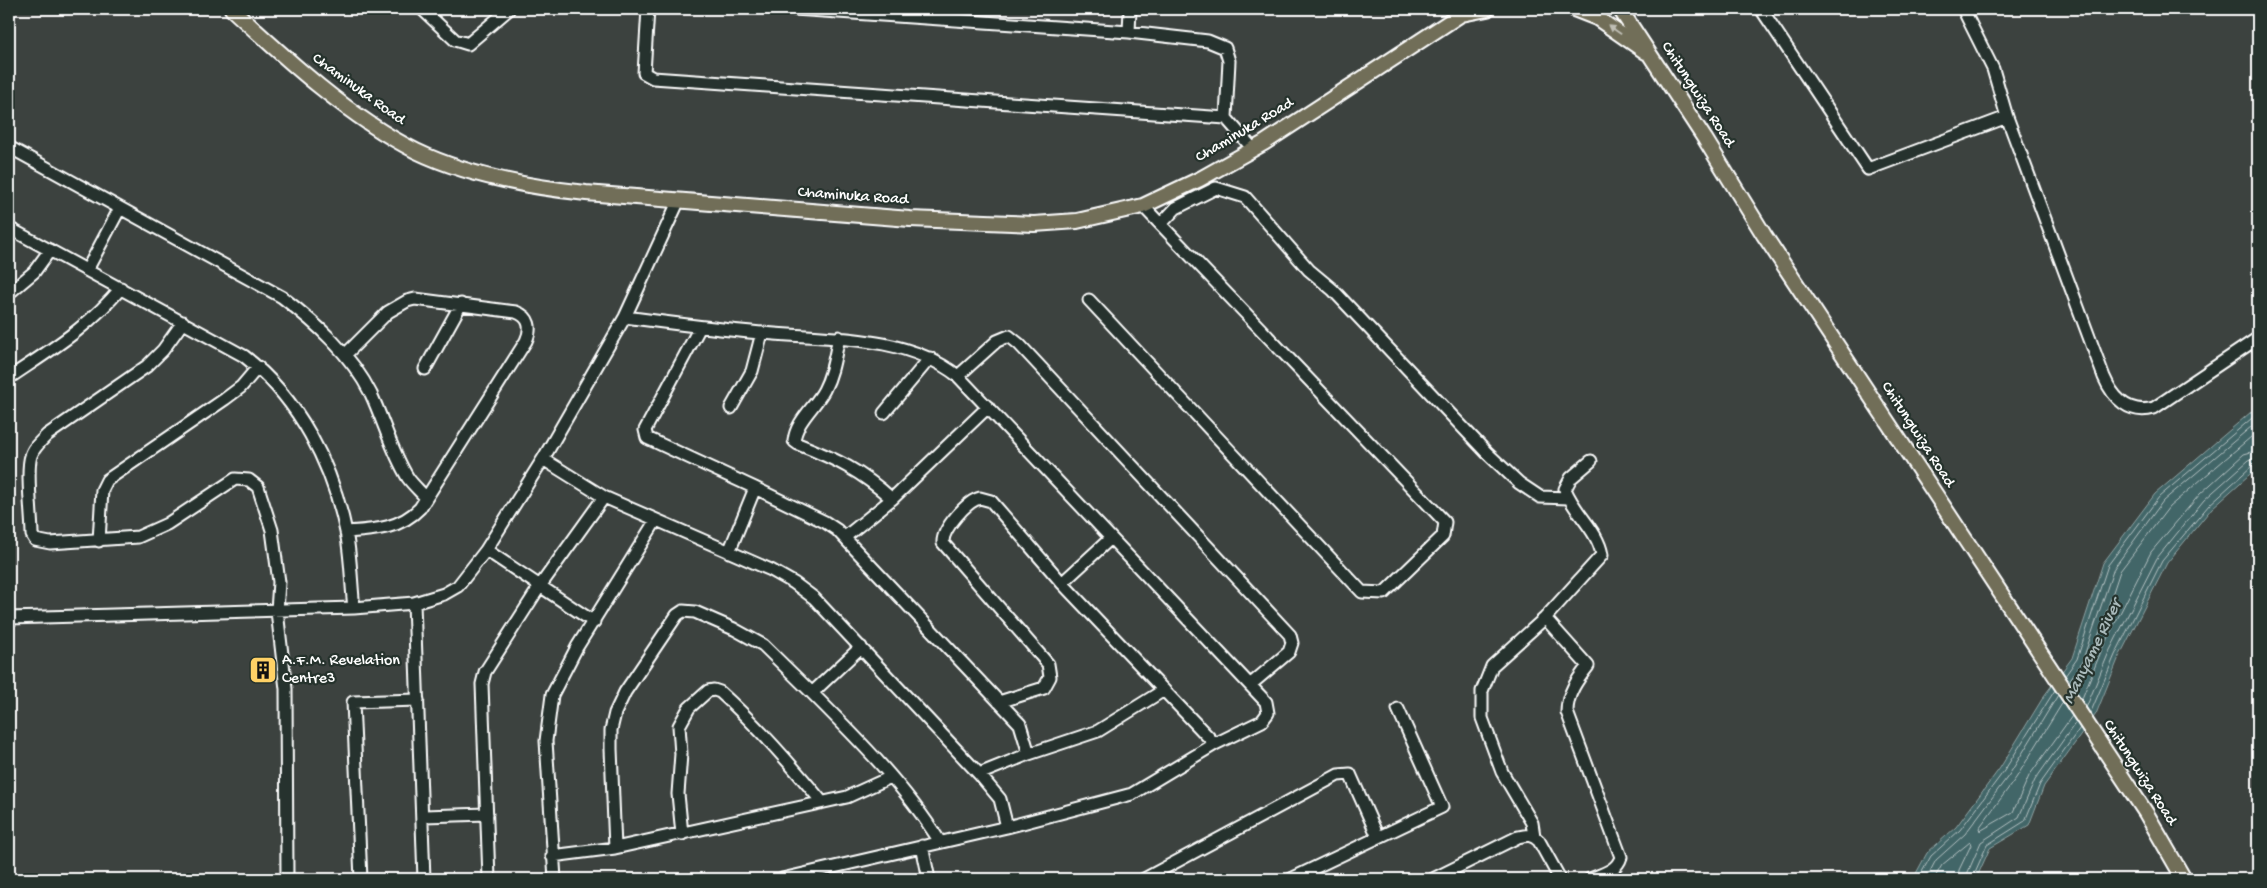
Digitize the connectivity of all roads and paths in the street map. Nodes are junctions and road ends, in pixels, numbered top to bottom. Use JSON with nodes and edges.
{"nodes":[{"id":1,"x":232,"y":9,"type":"edge"},
{"id":2,"x":422,"y":9,"type":"edge"},
{"id":3,"x":509,"y":9,"type":"edge"},
{"id":4,"x":648,"y":9,"type":"edge"},
{"id":5,"x":794,"y":9,"type":"edge"},
{"id":6,"x":1130,"y":9,"type":"edge"},
{"id":7,"x":1487,"y":9,"type":"edge"},
{"id":8,"x":1574,"y":9,"type":"edge"},
{"id":9,"x":1620,"y":9,"type":"edge"},
{"id":10,"x":1761,"y":9,"type":"edge"},
{"id":11,"x":1963,"y":9,"type":"edge"},
{"id":12,"x":1465,"y":11,"type":"edge"},
{"id":13,"x":1129,"y":32,"type":"junction"},
{"id":14,"x":1652,"y":57,"type":"junction"},
{"id":15,"x":1226,"y":118,"type":"junction"},
{"id":16,"x":2008,"y":118,"type":"junction"},
{"id":17,"x":9,"y":148,"type":"edge"},
{"id":18,"x":1253,"y":149,"type":"junction"},
{"id":19,"x":679,"y":200,"type":"junction"},
{"id":20,"x":1144,"y":206,"type":"junction"},
{"id":21,"x":120,"y":208,"type":"junction"},
{"id":22,"x":1162,"y":223,"type":"junction"},
{"id":23,"x":9,"y":228,"type":"edge"},
{"id":24,"x":50,"y":250,"type":"junction"},
{"id":25,"x":87,"y":270,"type":"junction"},
{"id":26,"x":121,"y":288,"type":"junction"},
{"id":27,"x":9,"y":292,"type":"edge"},
{"id":28,"x":1089,"y":300,"type":"dead end"},
{"id":29,"x":461,"y":304,"type":"junction"},
{"id":30,"x":625,"y":317,"type":"junction"},
{"id":31,"x":183,"y":322,"type":"junction"},
{"id":32,"x":700,"y":327,"type":"junction"},
{"id":33,"x":762,"y":333,"type":"junction"},
{"id":34,"x":839,"y":337,"type":"junction"},
{"id":35,"x":2258,"y":338,"type":"edge"},
{"id":36,"x":346,"y":354,"type":"junction"},
{"id":37,"x":930,"y":358,"type":"junction"},
{"id":38,"x":258,"y":367,"type":"junction"},
{"id":39,"x":425,"y":369,"type":"dead end"},
{"id":40,"x":958,"y":376,"type":"junction"},
{"id":41,"x":9,"y":378,"type":"edge"},
{"id":42,"x":988,"y":407,"type":"junction"},
{"id":43,"x":731,"y":408,"type":"dead end"},
{"id":44,"x":884,"y":413,"type":"dead end"},
{"id":45,"x":544,"y":459,"type":"junction"},
{"id":46,"x":1591,"y":461,"type":"dead end"},
{"id":47,"x":755,"y":488,"type":"junction"},
{"id":48,"x":604,"y":497,"type":"junction"},
{"id":49,"x":426,"y":498,"type":"junction"},
{"id":50,"x":1569,"y":498,"type":"junction"},
{"id":51,"x":892,"y":499,"type":"junction"},
{"id":52,"x":656,"y":520,"type":"junction"},
{"id":53,"x":346,"y":532,"type":"junction"},
{"id":54,"x":845,"y":537,"type":"junction"},
{"id":55,"x":1111,"y":538,"type":"junction"},
{"id":56,"x":99,"y":541,"type":"junction"},
{"id":57,"x":486,"y":550,"type":"junction"},
{"id":58,"x":729,"y":552,"type":"junction"},
{"id":59,"x":1062,"y":583,"type":"junction"},
{"id":60,"x":540,"y":586,"type":"junction"},
{"id":61,"x":414,"y":603,"type":"junction"},
{"id":62,"x":354,"y":608,"type":"junction"},
{"id":63,"x":277,"y":611,"type":"junction"},
{"id":64,"x":9,"y":618,"type":"edge"},
{"id":65,"x":1544,"y":618,"type":"junction"},
{"id":66,"x":594,"y":622,"type":"junction"},
{"id":67,"x":861,"y":646,"type":"junction"},
{"id":68,"x":1250,"y":685,"type":"junction"},
{"id":69,"x":1164,"y":690,"type":"junction"},
{"id":70,"x":812,"y":693,"type":"junction"},
{"id":71,"x":418,"y":700,"type":"junction"},
{"id":72,"x":999,"y":702,"type":"junction"},
{"id":73,"x":1398,"y":709,"type":"dead end"},
{"id":74,"x":1215,"y":744,"type":"junction"},
{"id":75,"x":1029,"y":754,"type":"junction"},
{"id":76,"x":979,"y":774,"type":"junction"},
{"id":77,"x":891,"y":777,"type":"junction"},
{"id":78,"x":822,"y":802,"type":"junction"},
{"id":79,"x":487,"y":814,"type":"junction"},
{"id":80,"x":424,"y":816,"type":"junction"},
{"id":81,"x":1007,"y":827,"type":"junction"},
{"id":82,"x":682,"y":834,"type":"junction"},
{"id":83,"x":1534,"y":836,"type":"junction"},
{"id":84,"x":1378,"y":837,"type":"junction"},
{"id":85,"x":940,"y":842,"type":"junction"},
{"id":86,"x":922,"y":846,"type":"junction"},
{"id":87,"x":615,"y":848,"type":"junction"},
{"id":88,"x":552,"y":856,"type":"junction"},
{"id":89,"x":288,"y":879,"type":"edge"},
{"id":90,"x":361,"y":879,"type":"edge"},
{"id":91,"x":424,"y":879,"type":"edge"},
{"id":92,"x":490,"y":879,"type":"edge"},
{"id":93,"x":554,"y":879,"type":"edge"},
{"id":94,"x":782,"y":879,"type":"edge"},
{"id":95,"x":929,"y":879,"type":"edge"},
{"id":96,"x":1144,"y":879,"type":"edge"},
{"id":97,"x":1291,"y":879,"type":"edge"},
{"id":98,"x":1433,"y":879,"type":"edge"},
{"id":99,"x":1560,"y":879,"type":"edge"},
{"id":100,"x":1590,"y":879,"type":"edge"},
{"id":101,"x":2184,"y":879,"type":"edge"}],
"edges":[{"from":1,"to":19,"type":"main road","name":"Chaminuka Road"},
{"from":2,"to":3,"type":"street"},
{"from":4,"to":15,"type":"street"},
{"from":5,"to":13,"type":"street"},
{"from":6,"to":13,"type":"street"},
{"from":7,"to":12,"type":"main road"},
{"from":14,"to":8,"type":"main road","one_way":true},
{"from":9,"to":14,"type":"main road","name":"Chitungwiza Road"},
{"from":10,"to":16,"type":"street"},
{"from":11,"to":16,"type":"street"},
{"from":12,"to":18,"type":"main road","name":"Chaminuka Road"},
{"from":13,"to":15,"type":"street"},
{"from":14,"to":101,"type":"main road","name":"Chitungwiza Road"},
{"from":15,"to":18,"type":"street"},
{"from":16,"to":35,"type":"street"},
{"from":17,"to":21,"type":"street"},
{"from":18,"to":20,"type":"main road","name":"Chaminuka Road"},
{"from":19,"to":20,"type":"main road","name":"Chaminuka Road"},
{"from":19,"to":30,"type":"street"},
{"from":20,"to":22,"type":"street"},
{"from":21,"to":25,"type":"street"},
{"from":21,"to":36,"type":"street"},
{"from":22,"to":28,"type":"street"},
{"from":22,"to":50,"type":"street"},
{"from":23,"to":24,"type":"street"},
{"from":24,"to":25,"type":"street"},
{"from":24,"to":27,"type":"street"},
{"from":25,"to":26,"type":"street"},
{"from":26,"to":31,"type":"street"},
{"from":26,"to":41,"type":"street"},
{"from":29,"to":36,"type":"street"},
{"from":29,"to":39,"type":"street"},
{"from":29,"to":49,"type":"street"},
{"from":30,"to":32,"type":"street"},
{"from":30,"to":45,"type":"street"},
{"from":31,"to":38,"type":"street"},
{"from":31,"to":56,"type":"street"},
{"from":32,"to":33,"type":"street"},
{"from":32,"to":47,"type":"street"},
{"from":33,"to":34,"type":"street"},
{"from":33,"to":43,"type":"street"},
{"from":34,"to":37,"type":"street"},
{"from":34,"to":51,"type":"street"},
{"from":36,"to":49,"type":"street"},
{"from":37,"to":40,"type":"street"},
{"from":37,"to":44,"type":"street"},
{"from":38,"to":53,"type":"street"},
{"from":38,"to":56,"type":"street"},
{"from":40,"to":42,"type":"street"},
{"from":40,"to":68,"type":"street"},
{"from":42,"to":51,"type":"street"},
{"from":42,"to":55,"type":"street"},
{"from":45,"to":48,"type":"street"},
{"from":45,"to":57,"type":"street"},
{"from":46,"to":50,"type":"street"},
{"from":47,"to":54,"type":"street"},
{"from":47,"to":58,"type":"street"},
{"from":48,"to":52,"type":"street"},
{"from":48,"to":60,"type":"street"},
{"from":49,"to":53,"type":"street"},
{"from":50,"to":65,"type":"street"},
{"from":51,"to":54,"type":"street"},
{"from":52,"to":58,"type":"street"},
{"from":52,"to":66,"type":"street"},
{"from":53,"to":62,"type":"street"},
{"from":54,"to":72,"type":"street"},
{"from":55,"to":59,"type":"street"},
{"from":55,"to":68,"type":"street"},
{"from":56,"to":63,"type":"street"},
{"from":57,"to":60,"type":"street"},
{"from":57,"to":61,"type":"street"},
{"from":58,"to":67,"type":"street"},
{"from":59,"to":69,"type":"street"},
{"from":59,"to":72,"type":"street"},
{"from":60,"to":66,"type":"street"},
{"from":60,"to":79,"type":"street"},
{"from":61,"to":62,"type":"street"},
{"from":61,"to":71,"type":"street"},
{"from":62,"to":63,"type":"street"},
{"from":63,"to":64,"type":"street"},
{"from":63,"to":89,"type":"street"},
{"from":65,"to":83,"type":"street"},
{"from":65,"to":100,"type":"street"},
{"from":66,"to":88,"type":"street"},
{"from":67,"to":70,"type":"street"},
{"from":67,"to":76,"type":"street"},
{"from":68,"to":74,"type":"street"},
{"from":69,"to":74,"type":"street"},
{"from":69,"to":75,"type":"street"},
{"from":70,"to":77,"type":"street"},
{"from":70,"to":87,"type":"street"},
{"from":71,"to":80,"type":"street"},
{"from":71,"to":90,"type":"street"},
{"from":72,"to":75,"type":"street"},
{"from":73,"to":84,"type":"street"},
{"from":74,"to":81,"type":"street"},
{"from":75,"to":76,"type":"street"},
{"from":76,"to":81,"type":"street"},
{"from":77,"to":78,"type":"street"},
{"from":77,"to":85,"type":"street"},
{"from":78,"to":82,"type":"street"},
{"from":78,"to":82,"type":"street"},
{"from":79,"to":80,"type":"street"},
{"from":79,"to":92,"type":"street"},
{"from":80,"to":91,"type":"street"},
{"from":81,"to":85,"type":"street"},
{"from":82,"to":87,"type":"street"},
{"from":83,"to":98,"type":"street"},
{"from":83,"to":99,"type":"street"},
{"from":84,"to":96,"type":"street"},
{"from":84,"to":97,"type":"street"},
{"from":85,"to":86,"type":"street"},
{"from":86,"to":94,"type":"street"},
{"from":86,"to":95,"type":"street"},
{"from":87,"to":88,"type":"street"},
{"from":88,"to":93,"type":"street"}]}
